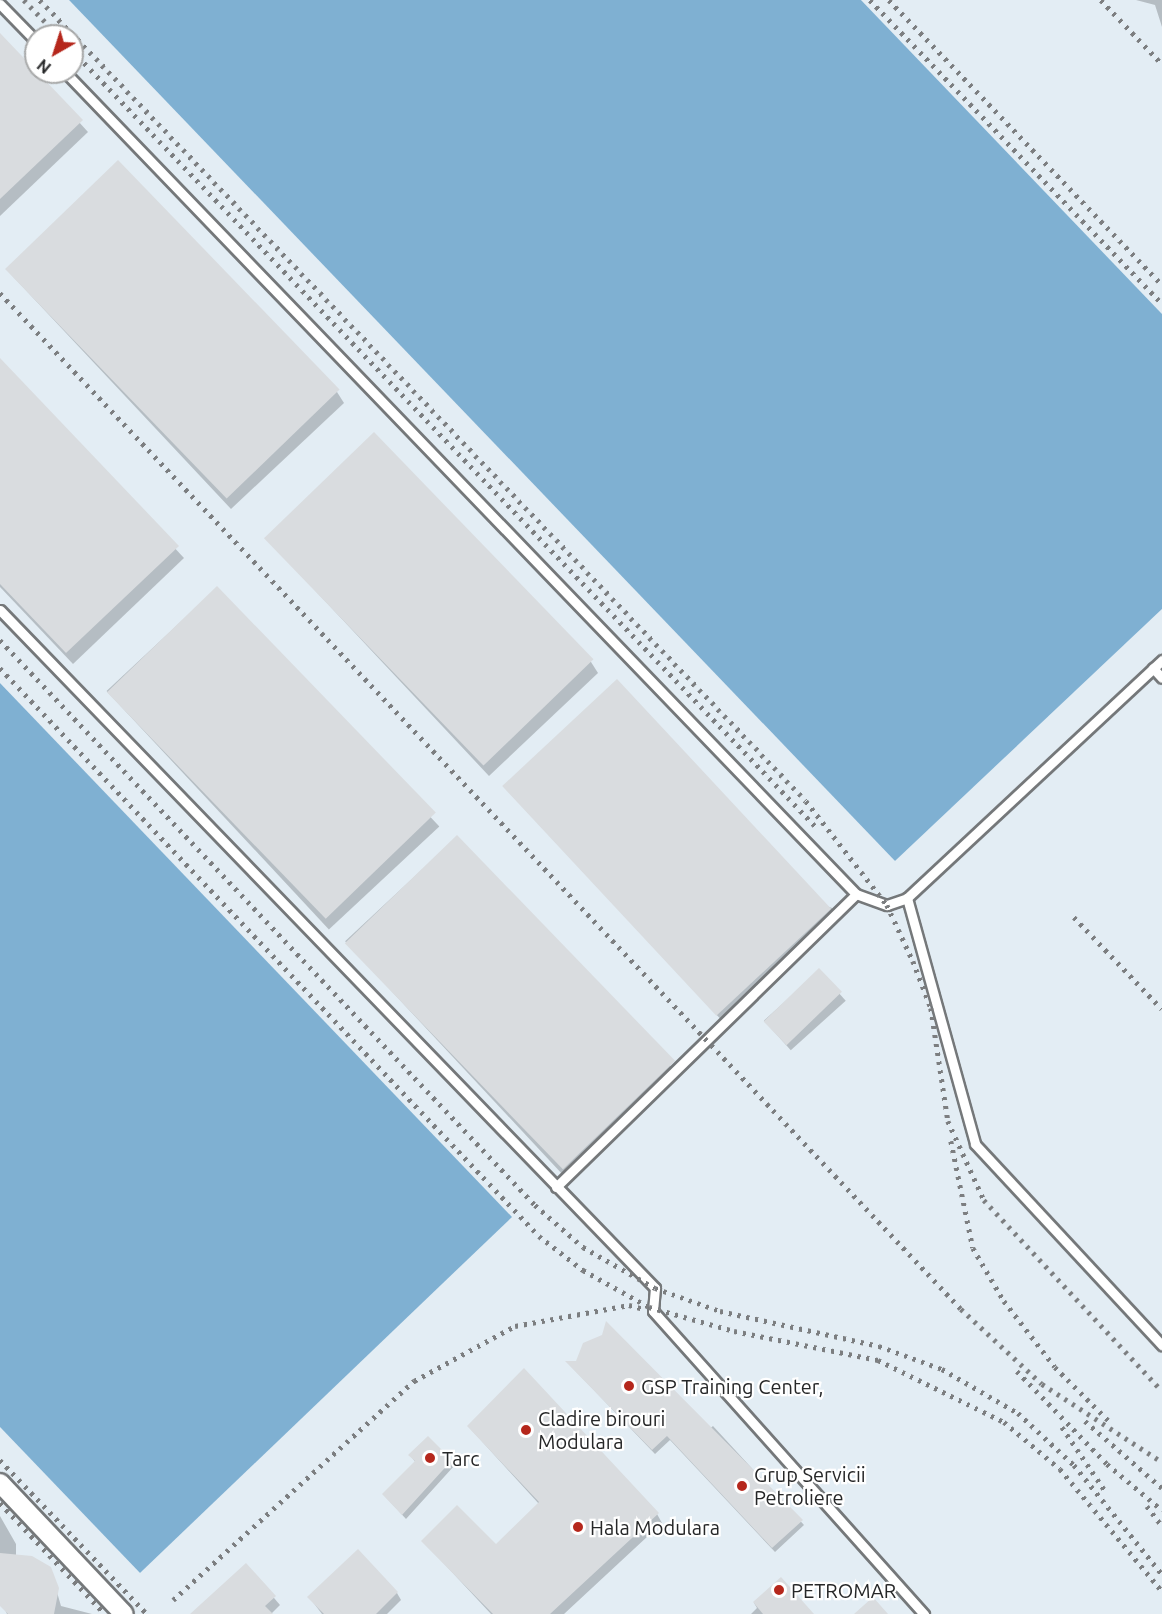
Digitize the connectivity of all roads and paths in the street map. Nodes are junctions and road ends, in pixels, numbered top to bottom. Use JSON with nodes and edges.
{"nodes":[{"id":1,"x":0,"y":4,"type":"edge"},
{"id":2,"x":24,"y":29,"type":"edge"},
{"id":3,"x":77,"y":84,"type":"edge"},
{"id":4,"x":0,"y":610,"type":"edge"},
{"id":5,"x":1162,"y":660,"type":"edge"},
{"id":6,"x":1153,"y":668,"type":"junction"},
{"id":7,"x":1162,"y":678,"type":"edge"},
{"id":8,"x":856,"y":894,"type":"junction"},
{"id":9,"x":907,"y":898,"type":"junction"},
{"id":10,"x":556,"y":1187,"type":"junction"},
{"id":11,"x":1162,"y":1345,"type":"edge"},
{"id":12,"x":0,"y":1483,"type":"edge"},
{"id":13,"x":124,"y":1614,"type":"edge"},
{"id":14,"x":924,"y":1614,"type":"edge"}],
"edges":[{"from":1,"to":2,"type":"lane"},
{"from":3,"to":8,"type":"lane"},
{"from":4,"to":10,"type":"lane"},
{"from":5,"to":6,"type":"lane"},
{"from":6,"to":7,"type":"lane"},
{"from":6,"to":9,"type":"lane"},
{"from":8,"to":9,"type":"lane"},
{"from":8,"to":10,"type":"lane"},
{"from":9,"to":11,"type":"lane"},
{"from":10,"to":14,"type":"lane"},
{"from":12,"to":13,"type":"street"}]}
